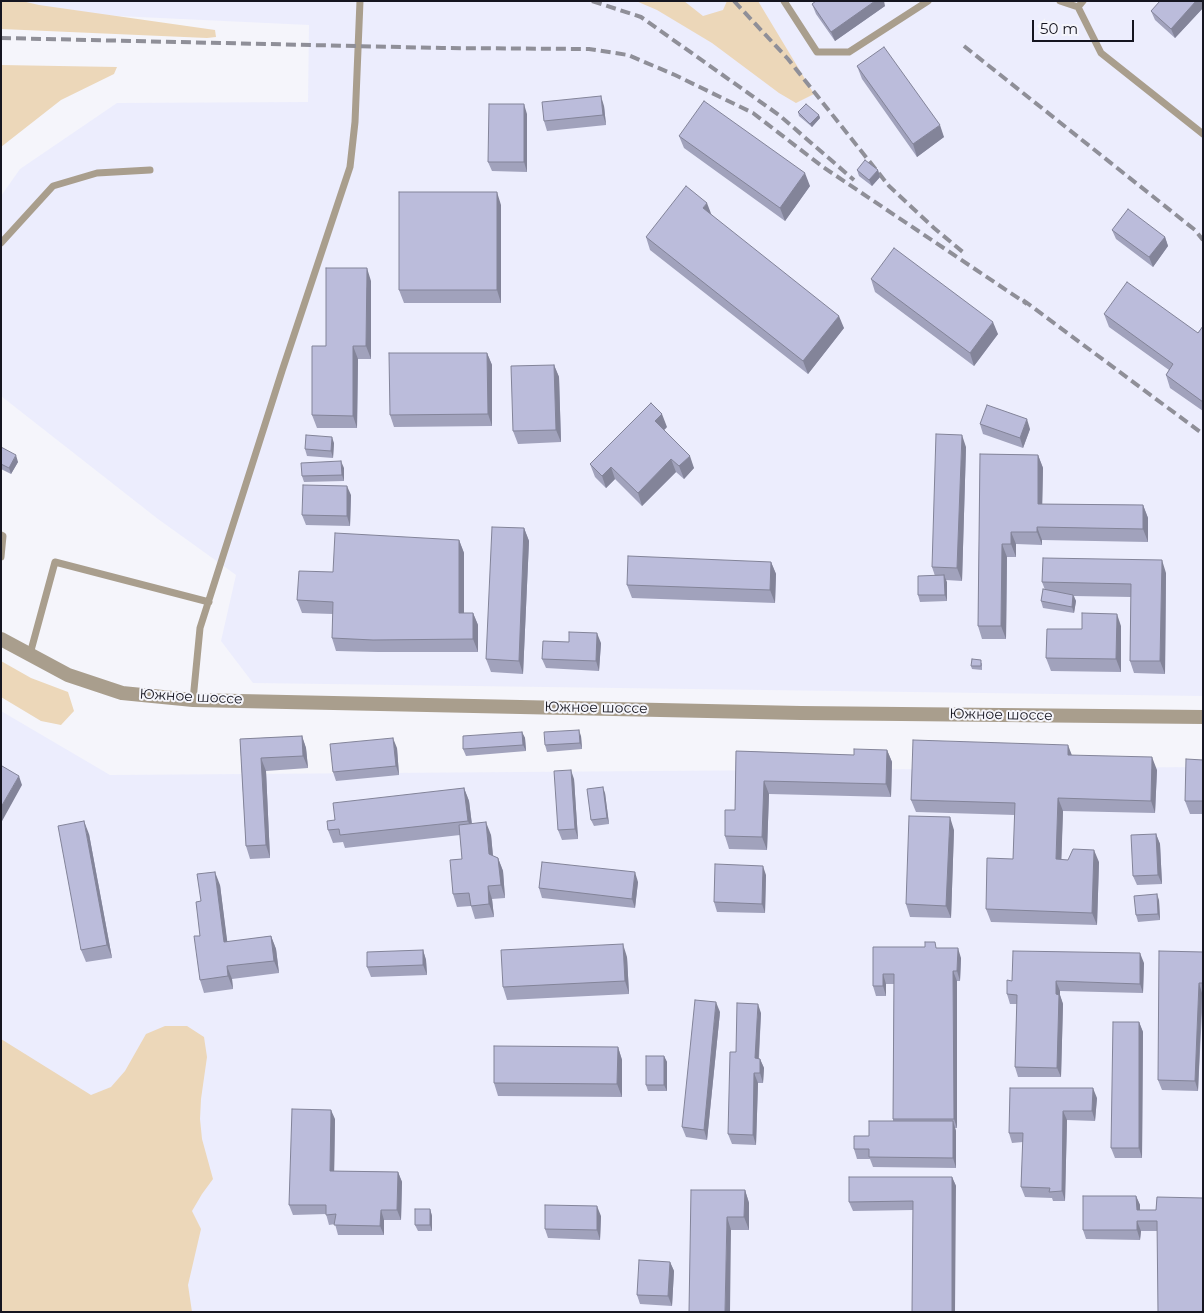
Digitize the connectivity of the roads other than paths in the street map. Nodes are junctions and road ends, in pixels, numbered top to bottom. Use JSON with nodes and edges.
{"nodes":[{"id":1,"x":360,"y":1,"type":"edge"},
{"id":2,"x":784,"y":1,"type":"edge"},
{"id":3,"x":928,"y":1,"type":"edge"},
{"id":4,"x":1060,"y":1,"type":"edge"},
{"id":5,"x":1080,"y":4,"type":"edge"},
{"id":6,"x":1203,"y":134,"type":"edge"},
{"id":7,"x":150,"y":170,"type":"dead end"},
{"id":8,"x":1,"y":243,"type":"edge"},
{"id":9,"x":1,"y":536,"type":"edge"},
{"id":10,"x":1,"y":557,"type":"edge"},
{"id":11,"x":209,"y":602,"type":"junction"},
{"id":12,"x":1,"y":639,"type":"edge"},
{"id":13,"x":30,"y":654,"type":"junction"},
{"id":14,"x":193,"y":700,"type":"junction"},
{"id":15,"x":1203,"y":717,"type":"edge"}],
"edges":[{"from":1,"to":11,"type":"lane"},
{"from":2,"to":3,"type":"lane"},
{"from":4,"to":5,"type":"lane"},
{"from":5,"to":6,"type":"lane"},
{"from":7,"to":8,"type":"lane"},
{"from":9,"to":10,"type":"lane"},
{"from":11,"to":13,"type":"lane"},
{"from":11,"to":14,"type":"lane"},
{"from":12,"to":13,"type":"street","name":"Южное шоссе"},
{"from":13,"to":14,"type":"street","name":"Южное шоссе"},
{"from":14,"to":15,"type":"street","name":"Южное шоссе"}]}
